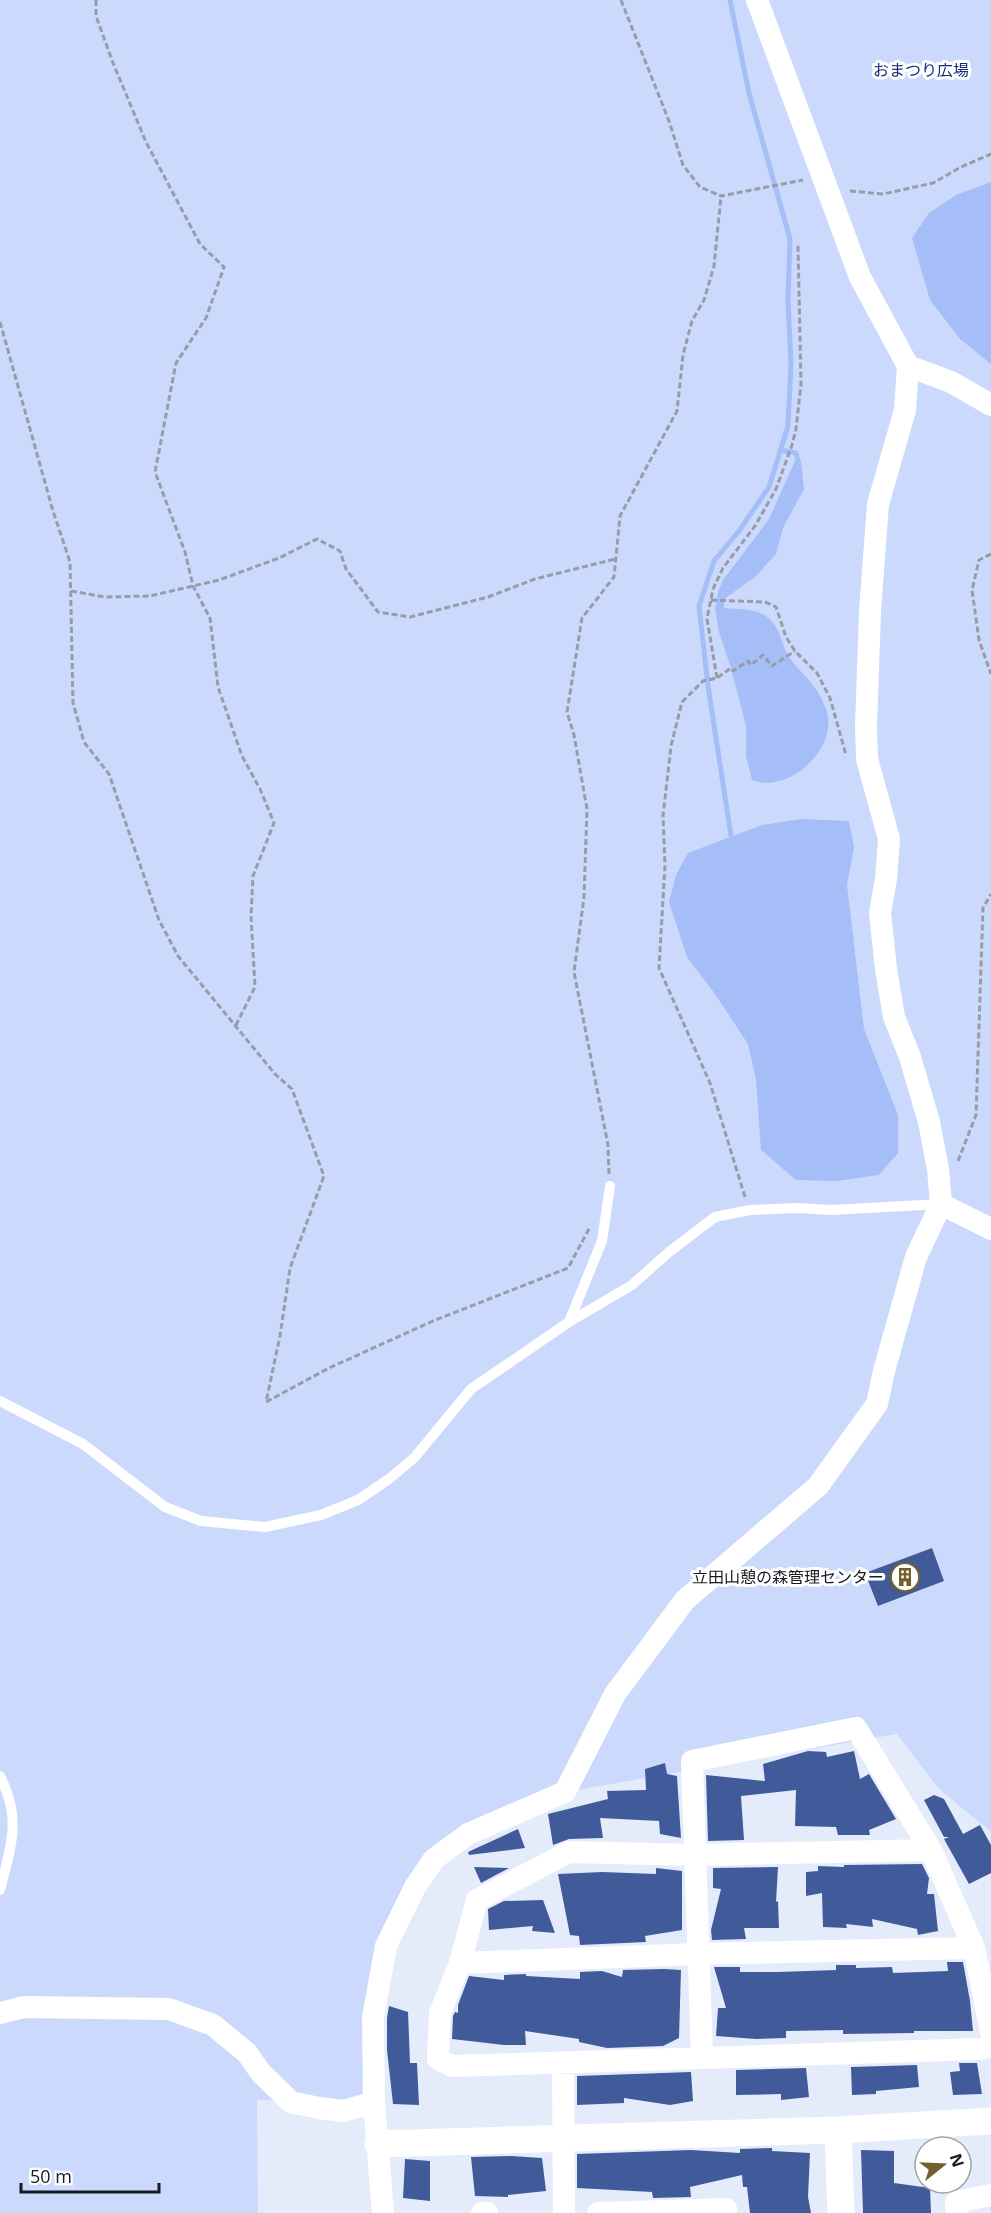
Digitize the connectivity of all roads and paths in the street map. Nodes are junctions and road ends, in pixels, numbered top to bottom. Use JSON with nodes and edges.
{"nodes":[{"id":1,"x":96,"y":0,"type":"edge"},
{"id":2,"x":621,"y":0,"type":"edge"},
{"id":3,"x":757,"y":0,"type":"edge"},
{"id":4,"x":991,"y":153,"type":"edge"},
{"id":5,"x":826,"y":185,"type":"junction"},
{"id":6,"x":721,"y":196,"type":"junction"},
{"id":7,"x":798,"y":245,"type":"dead end"},
{"id":8,"x":0,"y":322,"type":"edge"},
{"id":9,"x":908,"y":366,"type":"junction"},
{"id":10,"x":991,"y":405,"type":"edge"},
{"id":11,"x":991,"y":554,"type":"edge"},
{"id":12,"x":616,"y":559,"type":"junction"},
{"id":13,"x":193,"y":586,"type":"junction"},
{"id":14,"x":71,"y":591,"type":"junction"},
{"id":15,"x":711,"y":600,"type":"junction"},
{"id":16,"x":795,"y":651,"type":"junction"},
{"id":17,"x":991,"y":674,"type":"edge"},
{"id":18,"x":717,"y":678,"type":"junction"},
{"id":19,"x":846,"y":756,"type":"dead end"},
{"id":20,"x":991,"y":894,"type":"edge"},
{"id":21,"x":236,"y":1025,"type":"junction"},
{"id":22,"x":954,"y":1171,"type":"dead end"},
{"id":23,"x":610,"y":1186,"type":"joint"},
{"id":24,"x":941,"y":1204,"type":"junction"},
{"id":25,"x":750,"y":1210,"type":"junction"},
{"id":26,"x":589,"y":1229,"type":"dead end"},
{"id":27,"x":991,"y":1229,"type":"edge"},
{"id":28,"x":569,"y":1322,"type":"junction"},
{"id":29,"x":0,"y":1401,"type":"edge"},
{"id":30,"x":0,"y":1776,"type":"edge"},
{"id":31,"x":931,"y":1850,"type":"junction"},
{"id":32,"x":694,"y":1855,"type":"junction"},
{"id":33,"x":0,"y":1890,"type":"edge"},
{"id":34,"x":974,"y":1948,"type":"junction"},
{"id":35,"x":698,"y":1954,"type":"junction"},
{"id":36,"x":460,"y":1963,"type":"junction"},
{"id":37,"x":0,"y":2013,"type":"edge"},
{"id":38,"x":991,"y":2032,"type":"edge"},
{"id":39,"x":991,"y":2046,"type":"edge"},
{"id":40,"x":702,"y":2056,"type":"junction"},
{"id":41,"x":563,"y":2063,"type":"junction"},
{"id":42,"x":374,"y":2102,"type":"junction"},
{"id":43,"x":991,"y":2121,"type":"edge"},
{"id":44,"x":838,"y":2130,"type":"junction"},
{"id":45,"x":564,"y":2138,"type":"junction"},
{"id":46,"x":378,"y":2144,"type":"junction"},
{"id":47,"x":991,"y":2195,"type":"edge"},
{"id":48,"x":383,"y":2213,"type":"edge"},
{"id":49,"x":482,"y":2213,"type":"edge"},
{"id":50,"x":487,"y":2213,"type":"edge"},
{"id":51,"x":564,"y":2213,"type":"edge"},
{"id":52,"x":598,"y":2213,"type":"edge"},
{"id":53,"x":726,"y":2213,"type":"edge"},
{"id":54,"x":841,"y":2213,"type":"edge"},
{"id":55,"x":957,"y":2213,"type":"edge"}],
"edges":[{"from":1,"to":13,"type":"path"},
{"from":2,"to":6,"type":"path"},
{"from":3,"to":5,"type":"street"},
{"from":4,"to":5,"type":"path"},
{"from":5,"to":6,"type":"path"},
{"from":5,"to":9,"type":"street"},
{"from":6,"to":12,"type":"path"},
{"from":7,"to":15,"type":"path"},
{"from":8,"to":14,"type":"path"},
{"from":9,"to":10,"type":"street"},
{"from":9,"to":24,"type":"street"},
{"from":11,"to":17,"type":"path"},
{"from":12,"to":13,"type":"path"},
{"from":12,"to":23,"type":"path"},
{"from":13,"to":14,"type":"path"},
{"from":13,"to":21,"type":"path"},
{"from":14,"to":21,"type":"path"},
{"from":15,"to":16,"type":"path"},
{"from":15,"to":18,"type":"path"},
{"from":16,"to":18,"type":"path"},
{"from":16,"to":19,"type":"path"},
{"from":18,"to":25,"type":"path"},
{"from":20,"to":22,"type":"path"},
{"from":21,"to":26,"type":"path"},
{"from":23,"to":28,"type":"lane"},
{"from":24,"to":25,"type":"lane"},
{"from":24,"to":27,"type":"street"},
{"from":24,"to":42,"type":"street"},
{"from":25,"to":28,"type":"lane"},
{"from":28,"to":29,"type":"lane"},
{"from":30,"to":33,"type":"lane"},
{"from":31,"to":32,"type":"street"},
{"from":31,"to":32,"type":"street"},
{"from":31,"to":34,"type":"street"},
{"from":32,"to":35,"type":"street"},
{"from":32,"to":36,"type":"street"},
{"from":34,"to":35,"type":"street"},
{"from":34,"to":38,"type":"street"},
{"from":35,"to":36,"type":"street"},
{"from":35,"to":40,"type":"street"},
{"from":36,"to":41,"type":"street"},
{"from":37,"to":42,"type":"street"},
{"from":39,"to":40,"type":"street"},
{"from":40,"to":41,"type":"street"},
{"from":41,"to":45,"type":"street"},
{"from":42,"to":46,"type":"street"},
{"from":43,"to":44,"type":"street"},
{"from":44,"to":45,"type":"street"},
{"from":44,"to":54,"type":"street"},
{"from":45,"to":46,"type":"street"},
{"from":45,"to":51,"type":"street"},
{"from":46,"to":48,"type":"street"},
{"from":47,"to":55,"type":"street"},
{"from":49,"to":50,"type":"street"},
{"from":52,"to":53,"type":"street"}]}
